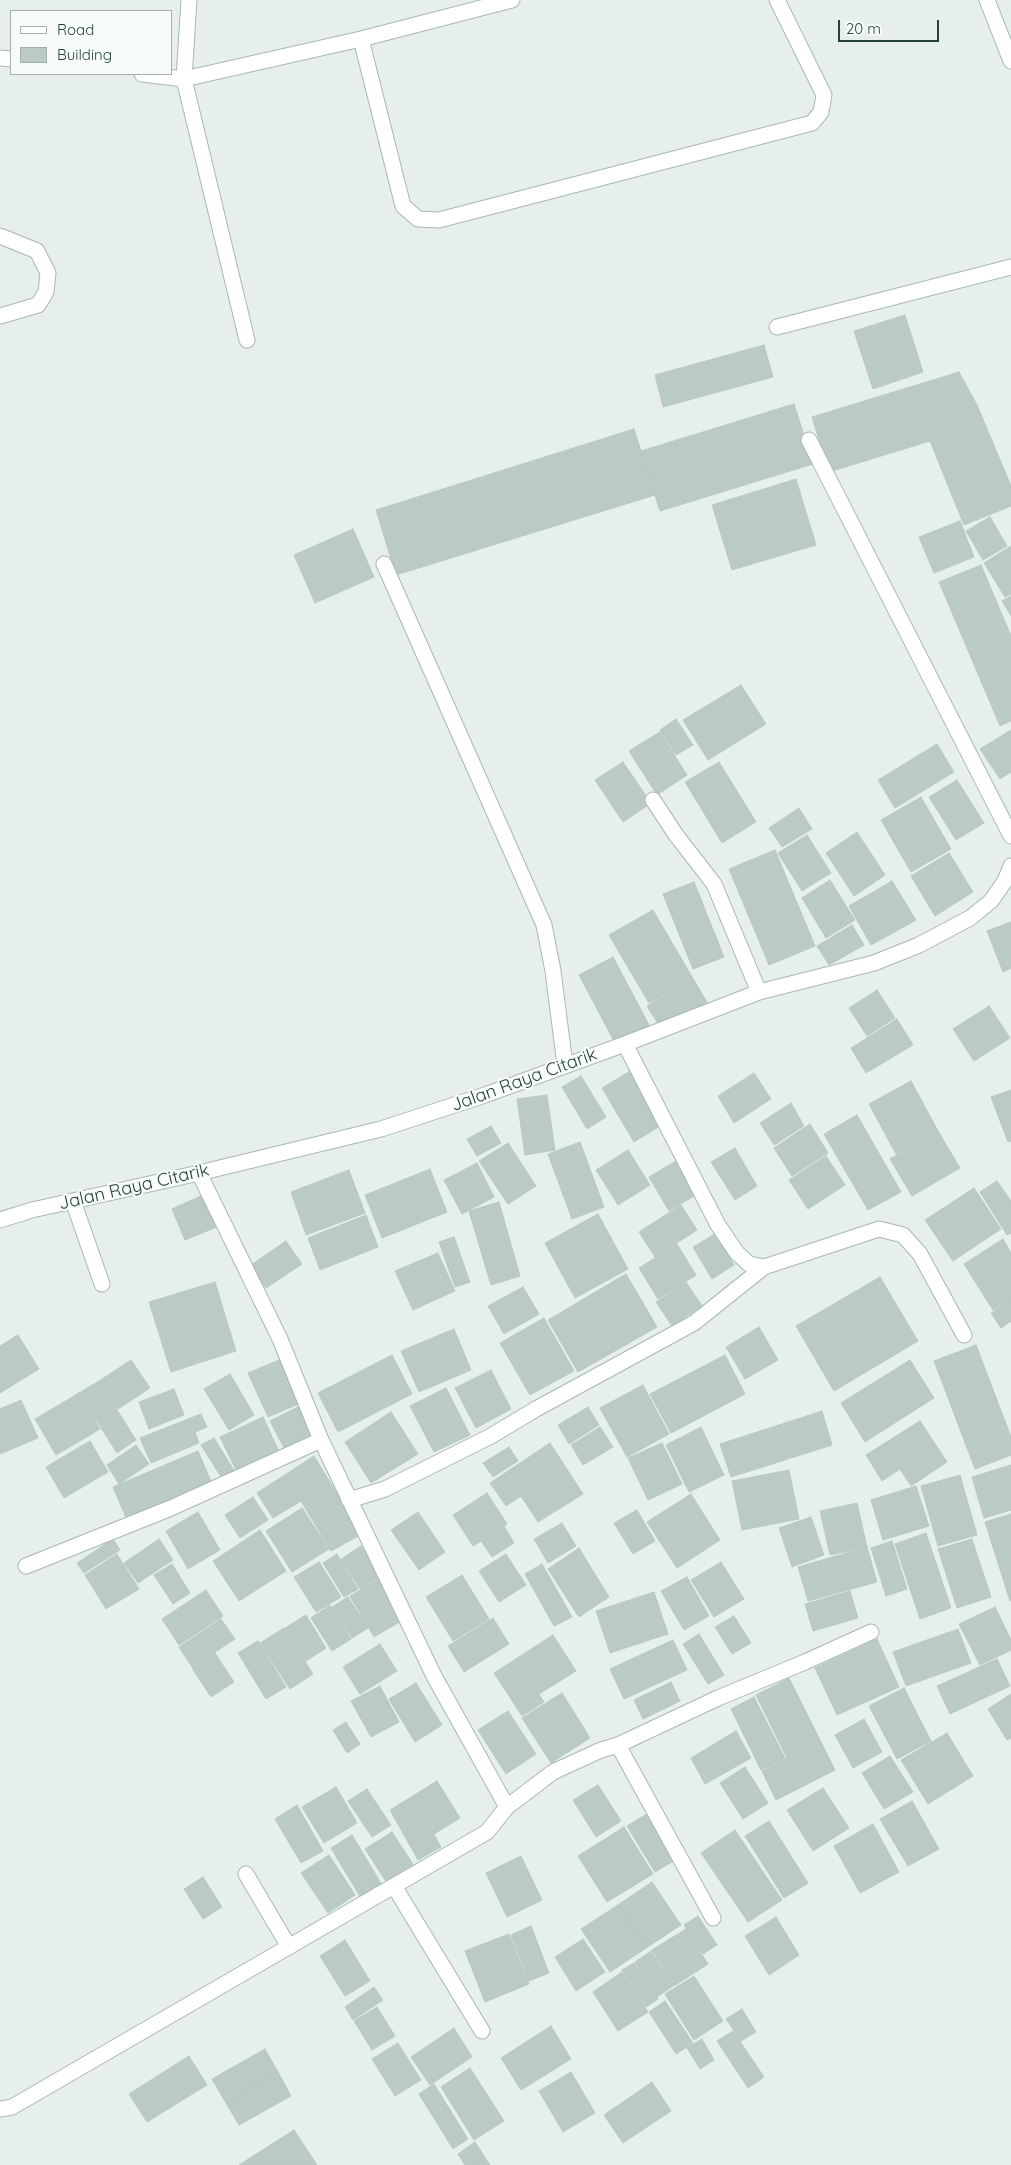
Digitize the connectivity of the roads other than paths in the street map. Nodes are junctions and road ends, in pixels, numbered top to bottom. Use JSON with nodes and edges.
{"nodes":[{"id":1,"x":189,"y":0,"type":"edge"},
{"id":2,"x":512,"y":0,"type":"edge"},
{"id":3,"x":777,"y":0,"type":"edge"},
{"id":4,"x":987,"y":0,"type":"edge"},
{"id":5,"x":361,"y":39,"type":"junction"},
{"id":6,"x":1011,"y":61,"type":"edge"},
{"id":7,"x":152,"y":75,"type":"edge"},
{"id":8,"x":184,"y":78,"type":"junction"},
{"id":9,"x":0,"y":236,"type":"edge"},
{"id":10,"x":1011,"y":267,"type":"edge"},
{"id":11,"x":0,"y":316,"type":"edge"},
{"id":12,"x":777,"y":327,"type":"dead end"},
{"id":13,"x":247,"y":340,"type":"dead end"},
{"id":14,"x":809,"y":440,"type":"dead end"},
{"id":15,"x":384,"y":564,"type":"dead end"},
{"id":16,"x":653,"y":800,"type":"dead end"},
{"id":17,"x":1011,"y":836,"type":"edge"},
{"id":18,"x":1011,"y":866,"type":"edge"},
{"id":19,"x":1008,"y":882,"type":"edge"},
{"id":20,"x":759,"y":992,"type":"junction"},
{"id":21,"x":625,"y":1044,"type":"junction"},
{"id":22,"x":565,"y":1065,"type":"junction"},
{"id":23,"x":199,"y":1173,"type":"junction"},
{"id":24,"x":73,"y":1201,"type":"junction"},
{"id":25,"x":0,"y":1220,"type":"edge"},
{"id":26,"x":764,"y":1267,"type":"junction"},
{"id":27,"x":102,"y":1284,"type":"dead end"},
{"id":28,"x":964,"y":1335,"type":"dead end"},
{"id":29,"x":321,"y":1440,"type":"junction"},
{"id":30,"x":349,"y":1500,"type":"junction"},
{"id":31,"x":26,"y":1566,"type":"dead end"},
{"id":32,"x":871,"y":1632,"type":"dead end"},
{"id":33,"x":618,"y":1745,"type":"junction"},
{"id":34,"x":507,"y":1807,"type":"junction"},
{"id":35,"x":246,"y":1874,"type":"dead end"},
{"id":36,"x":394,"y":1886,"type":"junction"},
{"id":37,"x":713,"y":1918,"type":"dead end"},
{"id":38,"x":289,"y":1947,"type":"junction"},
{"id":39,"x":482,"y":2031,"type":"dead end"},
{"id":40,"x":0,"y":2109,"type":"edge"}],
"edges":[{"from":1,"to":8,"type":"street"},
{"from":2,"to":5,"type":"street"},
{"from":3,"to":5,"type":"street"},
{"from":4,"to":6,"type":"street"},
{"from":5,"to":8,"type":"street"},
{"from":7,"to":8,"type":"street"},
{"from":8,"to":13,"type":"street"},
{"from":9,"to":11,"type":"street"},
{"from":10,"to":12,"type":"street"},
{"from":14,"to":17,"type":"street"},
{"from":15,"to":22,"type":"street"},
{"from":16,"to":20,"type":"street"},
{"from":18,"to":19,"type":"street","name":"Jalan Raya Citarik"},
{"from":19,"to":20,"type":"street","name":"Jalan Raya Citarik"},
{"from":20,"to":21,"type":"street","name":"Jalan Raya Citarik"},
{"from":21,"to":22,"type":"street","name":"Jalan Raya Citarik"},
{"from":21,"to":26,"type":"street"},
{"from":22,"to":23,"type":"street","name":"Jalan Raya Citarik"},
{"from":23,"to":24,"type":"street","name":"Jalan Raya Citarik"},
{"from":23,"to":29,"type":"street"},
{"from":24,"to":25,"type":"street","name":"Jalan Raya Citarik"},
{"from":24,"to":27,"type":"street"},
{"from":26,"to":28,"type":"street"},
{"from":26,"to":30,"type":"street"},
{"from":29,"to":30,"type":"street"},
{"from":29,"to":31,"type":"street"},
{"from":30,"to":34,"type":"street"},
{"from":32,"to":33,"type":"street"},
{"from":33,"to":34,"type":"street"},
{"from":33,"to":37,"type":"street"},
{"from":34,"to":36,"type":"street"},
{"from":35,"to":38,"type":"street"},
{"from":36,"to":38,"type":"street"},
{"from":36,"to":39,"type":"street"},
{"from":38,"to":40,"type":"street"}]}
